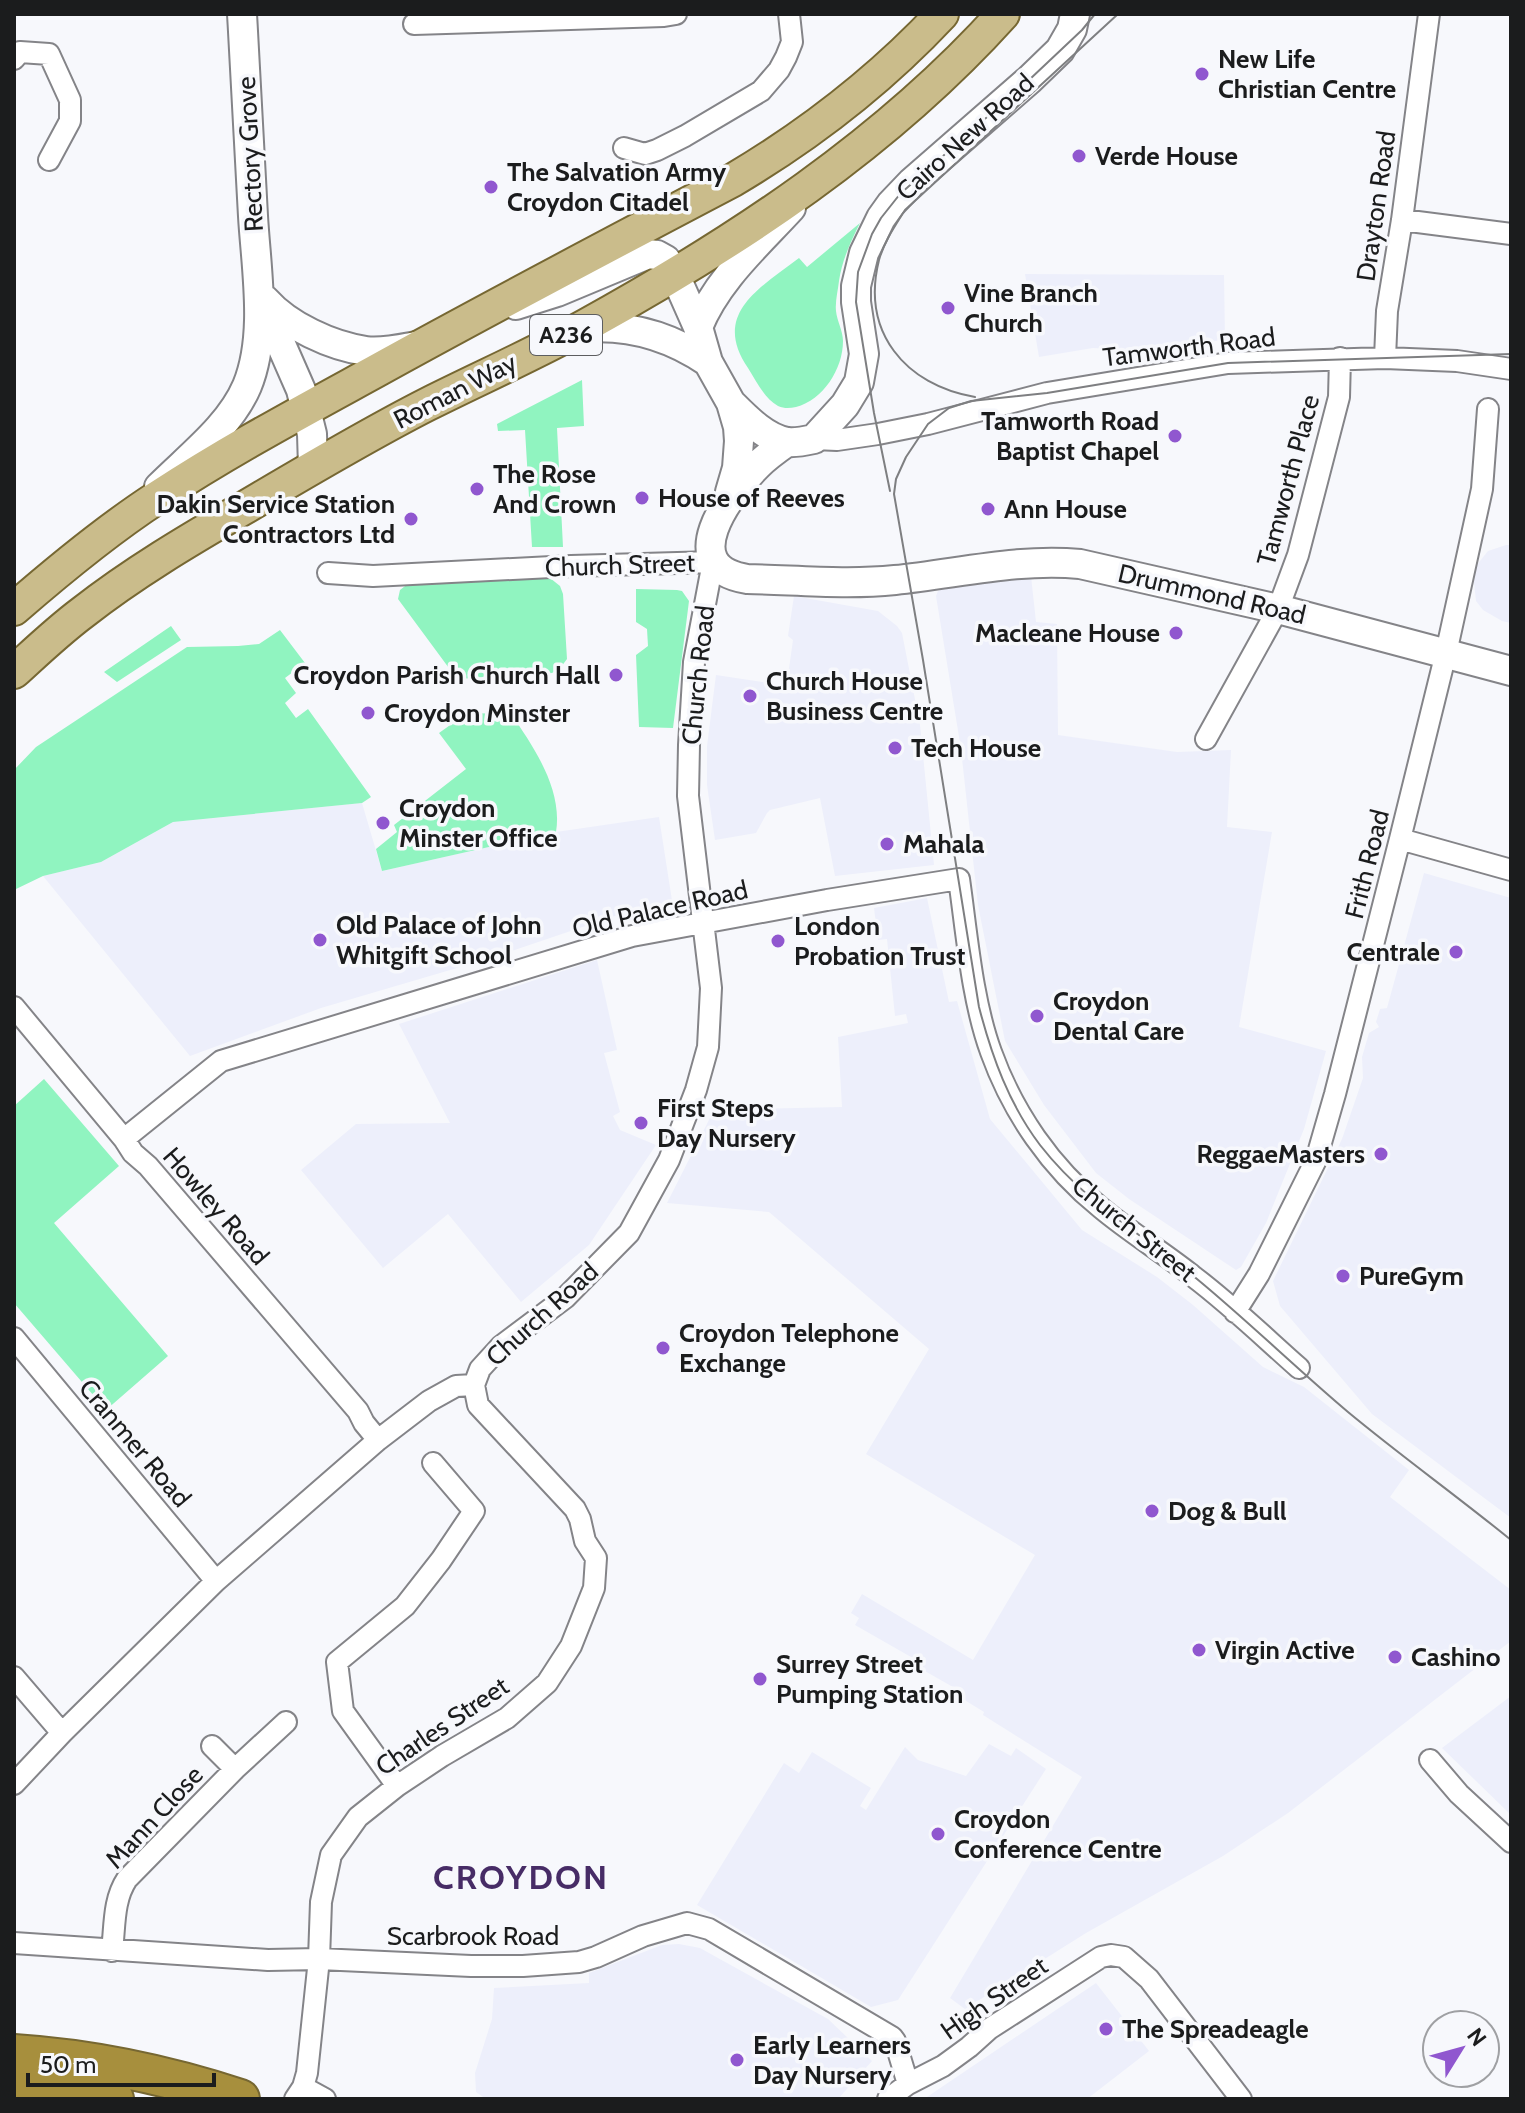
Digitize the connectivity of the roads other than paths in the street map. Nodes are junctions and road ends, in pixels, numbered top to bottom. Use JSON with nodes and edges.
{"nodes":[{"id":1,"x":242,"y":14,"type":"edge"},
{"id":2,"x":676,"y":14,"type":"edge"},
{"id":3,"x":789,"y":14,"type":"edge"},
{"id":4,"x":942,"y":14,"type":"edge"},
{"id":5,"x":1003,"y":14,"type":"edge"},
{"id":6,"x":1075,"y":14,"type":"edge"},
{"id":7,"x":1429,"y":14,"type":"edge"},
{"id":8,"x":414,"y":24,"type":"dead end"},
{"id":9,"x":17,"y":55,"type":"edge"},
{"id":10,"x":624,"y":148,"type":"dead end"},
{"id":11,"x":49,"y":160,"type":"dead end"},
{"id":12,"x":810,"y":187,"type":"junction"},
{"id":13,"x":1402,"y":220,"type":"junction"},
{"id":14,"x":1511,"y":234,"type":"edge"},
{"id":15,"x":675,"y":275,"type":"junction"},
{"id":16,"x":259,"y":293,"type":"junction"},
{"id":17,"x":465,"y":321,"type":"junction"},
{"id":18,"x":698,"y":327,"type":"junction"},
{"id":19,"x":582,"y":328,"type":"junction"},
{"id":20,"x":424,"y":344,"type":"junction"},
{"id":21,"x":1340,"y":358,"type":"junction"},
{"id":22,"x":1385,"y":358,"type":"junction"},
{"id":23,"x":708,"y":362,"type":"junction"},
{"id":24,"x":1511,"y":369,"type":"edge"},
{"id":25,"x":731,"y":403,"type":"junction"},
{"id":26,"x":306,"y":409,"type":"junction"},
{"id":27,"x":1488,"y":409,"type":"dead end"},
{"id":28,"x":800,"y":440,"type":"junction"},
{"id":29,"x":313,"y":467,"type":"junction"},
{"id":30,"x":726,"y":504,"type":"junction"},
{"id":31,"x":127,"y":518,"type":"junction"},
{"id":32,"x":713,"y":562,"type":"junction"},
{"id":33,"x":328,"y":573,"type":"dead end"},
{"id":34,"x":907,"y":579,"type":"joint"},
{"id":35,"x":14,"y":609,"type":"edge"},
{"id":36,"x":1278,"y":609,"type":"junction"},
{"id":37,"x":1446,"y":653,"type":"junction"},
{"id":38,"x":1511,"y":671,"type":"edge"},
{"id":39,"x":14,"y":672,"type":"edge"},
{"id":40,"x":1206,"y":739,"type":"dead end"},
{"id":41,"x":1400,"y":839,"type":"junction"},
{"id":42,"x":1511,"y":870,"type":"edge"},
{"id":43,"x":959,"y":879,"type":"joint"},
{"id":44,"x":702,"y":924,"type":"junction"},
{"id":45,"x":14,"y":1007,"type":"edge"},
{"id":46,"x":124,"y":1139,"type":"junction"},
{"id":47,"x":1235,"y":1312,"type":"junction"},
{"id":48,"x":14,"y":1338,"type":"edge"},
{"id":49,"x":1299,"y":1368,"type":"dead end"},
{"id":50,"x":474,"y":1385,"type":"junction"},
{"id":51,"x":378,"y":1440,"type":"junction"},
{"id":52,"x":433,"y":1463,"type":"dead end"},
{"id":53,"x":216,"y":1581,"type":"junction"},
{"id":54,"x":14,"y":1677,"type":"edge"},
{"id":55,"x":286,"y":1722,"type":"dead end"},
{"id":56,"x":62,"y":1733,"type":"junction"},
{"id":57,"x":212,"y":1746,"type":"dead end"},
{"id":58,"x":1430,"y":1760,"type":"dead end"},
{"id":59,"x":235,"y":1769,"type":"junction"},
{"id":60,"x":14,"y":1784,"type":"edge"},
{"id":61,"x":397,"y":1786,"type":"junction"},
{"id":62,"x":1511,"y":1842,"type":"edge"},
{"id":63,"x":14,"y":1943,"type":"edge"},
{"id":64,"x":112,"y":1951,"type":"junction"},
{"id":65,"x":319,"y":1959,"type":"junction"},
{"id":66,"x":14,"y":2054,"type":"edge"},
{"id":67,"x":908,"y":2084,"type":"junction"},
{"id":68,"x":14,"y":2085,"type":"edge"},
{"id":69,"x":299,"y":2093,"type":"edge"},
{"id":70,"x":114,"y":2099,"type":"edge"},
{"id":71,"x":240,"y":2099,"type":"edge"},
{"id":72,"x":325,"y":2099,"type":"edge"},
{"id":73,"x":888,"y":2099,"type":"edge"},
{"id":74,"x":1241,"y":2099,"type":"edge"}],
"edges":[{"from":1,"to":16,"type":"street","name":"Rectory Grove"},
{"from":2,"to":8,"type":"street"},
{"from":3,"to":10,"type":"street"},
{"from":4,"to":17,"type":"main road","name":"Roman Way","number":"A236"},
{"from":5,"to":12,"type":"main road","name":"Roman Way","number":"A236"},
{"from":6,"to":28,"type":"street","name":"Cairo New Road"},
{"from":7,"to":13,"type":"street","name":"Drayton Road"},
{"from":9,"to":11,"type":"street"},
{"from":12,"to":15,"type":"main road","name":"Roman Way","number":"A236"},
{"from":12,"to":18,"type":"street"},
{"from":13,"to":14,"type":"street"},
{"from":13,"to":22,"type":"street","name":"Drayton Road"},
{"from":15,"to":17,"type":"street"},
{"from":15,"to":18,"type":"street"},
{"from":15,"to":19,"type":"main road","name":"Roman Way","number":"A236"},
{"from":16,"to":20,"type":"street"},
{"from":16,"to":26,"type":"street","name":"Rectory Grove"},
{"from":16,"to":31,"type":"street","name":"Rectory Grove"},
{"from":17,"to":20,"type":"main road","name":"Roman Way","number":"A236"},
{"from":18,"to":23,"type":"street"},
{"from":19,"to":23,"type":"street"},
{"from":19,"to":29,"type":"main road","name":"Roman Way","number":"A236"},
{"from":20,"to":26,"type":"main road","name":"Roman Way","number":"A236"},
{"from":21,"to":22,"type":"street","name":"Tamworth Road"},
{"from":21,"to":28,"type":"street","name":"Tamworth Road"},
{"from":21,"to":36,"type":"street","name":"Tamworth Place"},
{"from":22,"to":24,"type":"street","name":"Tamworth Road"},
{"from":23,"to":25,"type":"street"},
{"from":25,"to":28,"type":"street"},
{"from":25,"to":30,"type":"street"},
{"from":26,"to":29,"type":"street","name":"Rectory Grove"},
{"from":26,"to":31,"type":"main road","name":"Roman Way","number":"A236"},
{"from":27,"to":37,"type":"street","name":"Frith Road"},
{"from":28,"to":30,"type":"street","name":"Cairo New Road"},
{"from":29,"to":39,"type":"main road","name":"Roman Way","number":"A236"},
{"from":30,"to":32,"type":"street"},
{"from":31,"to":35,"type":"main road","name":"Roman Way","number":"A236"},
{"from":32,"to":33,"type":"street","name":"Church Street"},
{"from":32,"to":34,"type":"street","name":"Church Street"},
{"from":32,"to":44,"type":"street","name":"Church Road"},
{"from":34,"to":36,"type":"street","name":"Drummond Road"},
{"from":36,"to":37,"type":"street","name":"Drummond Road"},
{"from":36,"to":40,"type":"street","name":"Tamworth Place"},
{"from":37,"to":38,"type":"street","name":"Drummond Road"},
{"from":37,"to":41,"type":"street","name":"Frith Road"},
{"from":41,"to":42,"type":"street"},
{"from":41,"to":47,"type":"street","name":"Frith Road"},
{"from":43,"to":44,"type":"street","name":"Old Palace Road"},
{"from":43,"to":47,"type":"street","name":"Church Street"},
{"from":44,"to":46,"type":"street","name":"Old Palace Road"},
{"from":44,"to":50,"type":"street","name":"Church Road"},
{"from":45,"to":46,"type":"street","name":"Howley Road"},
{"from":46,"to":51,"type":"street","name":"Howley Road"},
{"from":47,"to":49,"type":"street","name":"Church Street"},
{"from":48,"to":53,"type":"street","name":"Cranmer Road"},
{"from":50,"to":51,"type":"street","name":"Church Road"},
{"from":50,"to":61,"type":"street","name":"Charles Street"},
{"from":51,"to":53,"type":"street","name":"Church Road"},
{"from":52,"to":61,"type":"street"},
{"from":53,"to":56,"type":"street","name":"Church Road"},
{"from":54,"to":56,"type":"street"},
{"from":55,"to":59,"type":"street","name":"Mann Close"},
{"from":56,"to":60,"type":"street","name":"Church Road"},
{"from":57,"to":59,"type":"street","name":"Mann Close"},
{"from":58,"to":62,"type":"street"},
{"from":59,"to":64,"type":"street","name":"Mann Close"},
{"from":61,"to":65,"type":"street","name":"Charles Street"},
{"from":63,"to":64,"type":"street","name":"Scarbrook Road"},
{"from":64,"to":65,"type":"street","name":"Scarbrook Road"},
{"from":65,"to":67,"type":"street","name":"Scarbrook Road"},
{"from":65,"to":69,"type":"street","name":"Charles Street"},
{"from":66,"to":71,"type":"highway"},
{"from":67,"to":73,"type":"street","name":"High Street"},
{"from":67,"to":74,"type":"street","name":"High Street"},
{"from":68,"to":70,"type":"highway"},
{"from":69,"to":72,"type":"street"}]}
